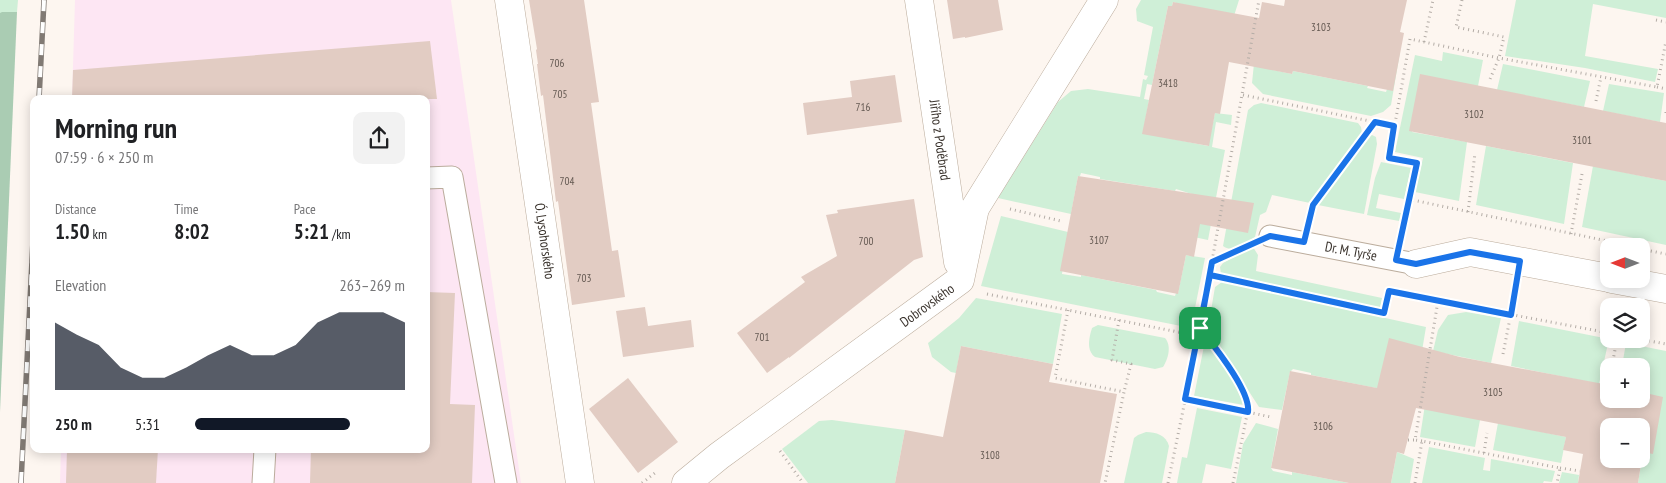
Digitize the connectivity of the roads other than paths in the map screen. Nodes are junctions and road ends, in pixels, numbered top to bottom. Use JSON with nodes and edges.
{"nodes":[{"id":1,"x":509,"y":0,"type":"edge"},
{"id":2,"x":919,"y":0,"type":"edge"},
{"id":3,"x":1104,"y":0,"type":"edge"},
{"id":4,"x":430,"y":178,"type":"edge"},
{"id":5,"x":1270,"y":236,"type":"road end"},
{"id":6,"x":1406,"y":262,"type":"joint"},
{"id":7,"x":1600,"y":276,"type":"edge"},
{"id":8,"x":960,"y":280,"type":"junction"},
{"id":9,"x":1650,"y":286,"type":"edge"},
{"id":10,"x":1666,"y":289,"type":"edge"},
{"id":11,"x":264,"y":453,"type":"edge"},
{"id":12,"x":263,"y":483,"type":"edge"},
{"id":13,"x":506,"y":483,"type":"edge"},
{"id":14,"x":580,"y":483,"type":"edge"},
{"id":15,"x":686,"y":483,"type":"edge"}],
"edges":[{"from":1,"to":14,"type":"street","name":"Ó. Lysohorského"},
{"from":2,"to":8,"type":"street","name":"Jiřího z Poděbrad"},
{"from":3,"to":8,"type":"street","name":"Dobrovského"},
{"from":4,"to":13,"type":"lane"},
{"from":5,"to":6,"type":"lane","name":"Dr. M. Tyrše"},
{"from":6,"to":7,"type":"street","name":"Dr. M. Tyrše"},
{"from":8,"to":15,"type":"street","name":"Dobrovského"},
{"from":9,"to":10,"type":"street","name":"Dr. M. Tyrše"},
{"from":11,"to":12,"type":"lane"}]}
